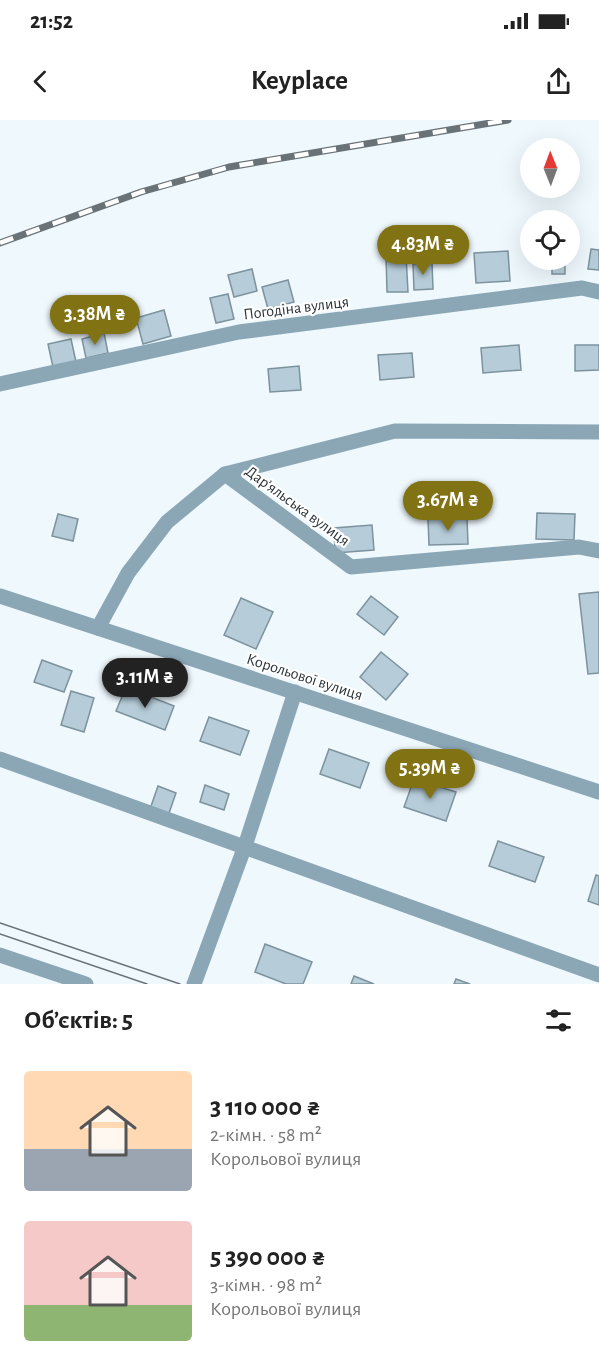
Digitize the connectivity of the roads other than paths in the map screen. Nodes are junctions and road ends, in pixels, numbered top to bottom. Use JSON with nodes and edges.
{"nodes":[{"id":1,"x":599,"y":292,"type":"edge"},
{"id":2,"x":0,"y":384,"type":"edge"},
{"id":3,"x":599,"y":432,"type":"edge"},
{"id":4,"x":225,"y":474,"type":"junction"},
{"id":5,"x":599,"y":551,"type":"edge"},
{"id":6,"x":0,"y":596,"type":"edge"},
{"id":7,"x":98,"y":628,"type":"junction"},
{"id":8,"x":295,"y":692,"type":"junction"},
{"id":9,"x":0,"y":759,"type":"edge"},
{"id":10,"x":599,"y":792,"type":"edge"},
{"id":11,"x":245,"y":846,"type":"junction"},
{"id":12,"x":0,"y":955,"type":"edge"},
{"id":13,"x":599,"y":975,"type":"edge"},
{"id":14,"x":86,"y":984,"type":"edge"},
{"id":15,"x":194,"y":984,"type":"edge"}],
"edges":[{"from":1,"to":2,"type":"street","name":"Погодіна вулиця"},
{"from":3,"to":4,"type":"street"},
{"from":4,"to":5,"type":"street","name":"Дар’яльська вулиця"},
{"from":4,"to":7,"type":"street"},
{"from":6,"to":7,"type":"street","name":"Корольової вулиця"},
{"from":7,"to":8,"type":"street","name":"Корольової вулиця"},
{"from":8,"to":10,"type":"street","name":"Корольової вулиця"},
{"from":8,"to":11,"type":"street"},
{"from":9,"to":11,"type":"street"},
{"from":11,"to":13,"type":"street"},
{"from":11,"to":15,"type":"street"},
{"from":12,"to":14,"type":"street"}]}
